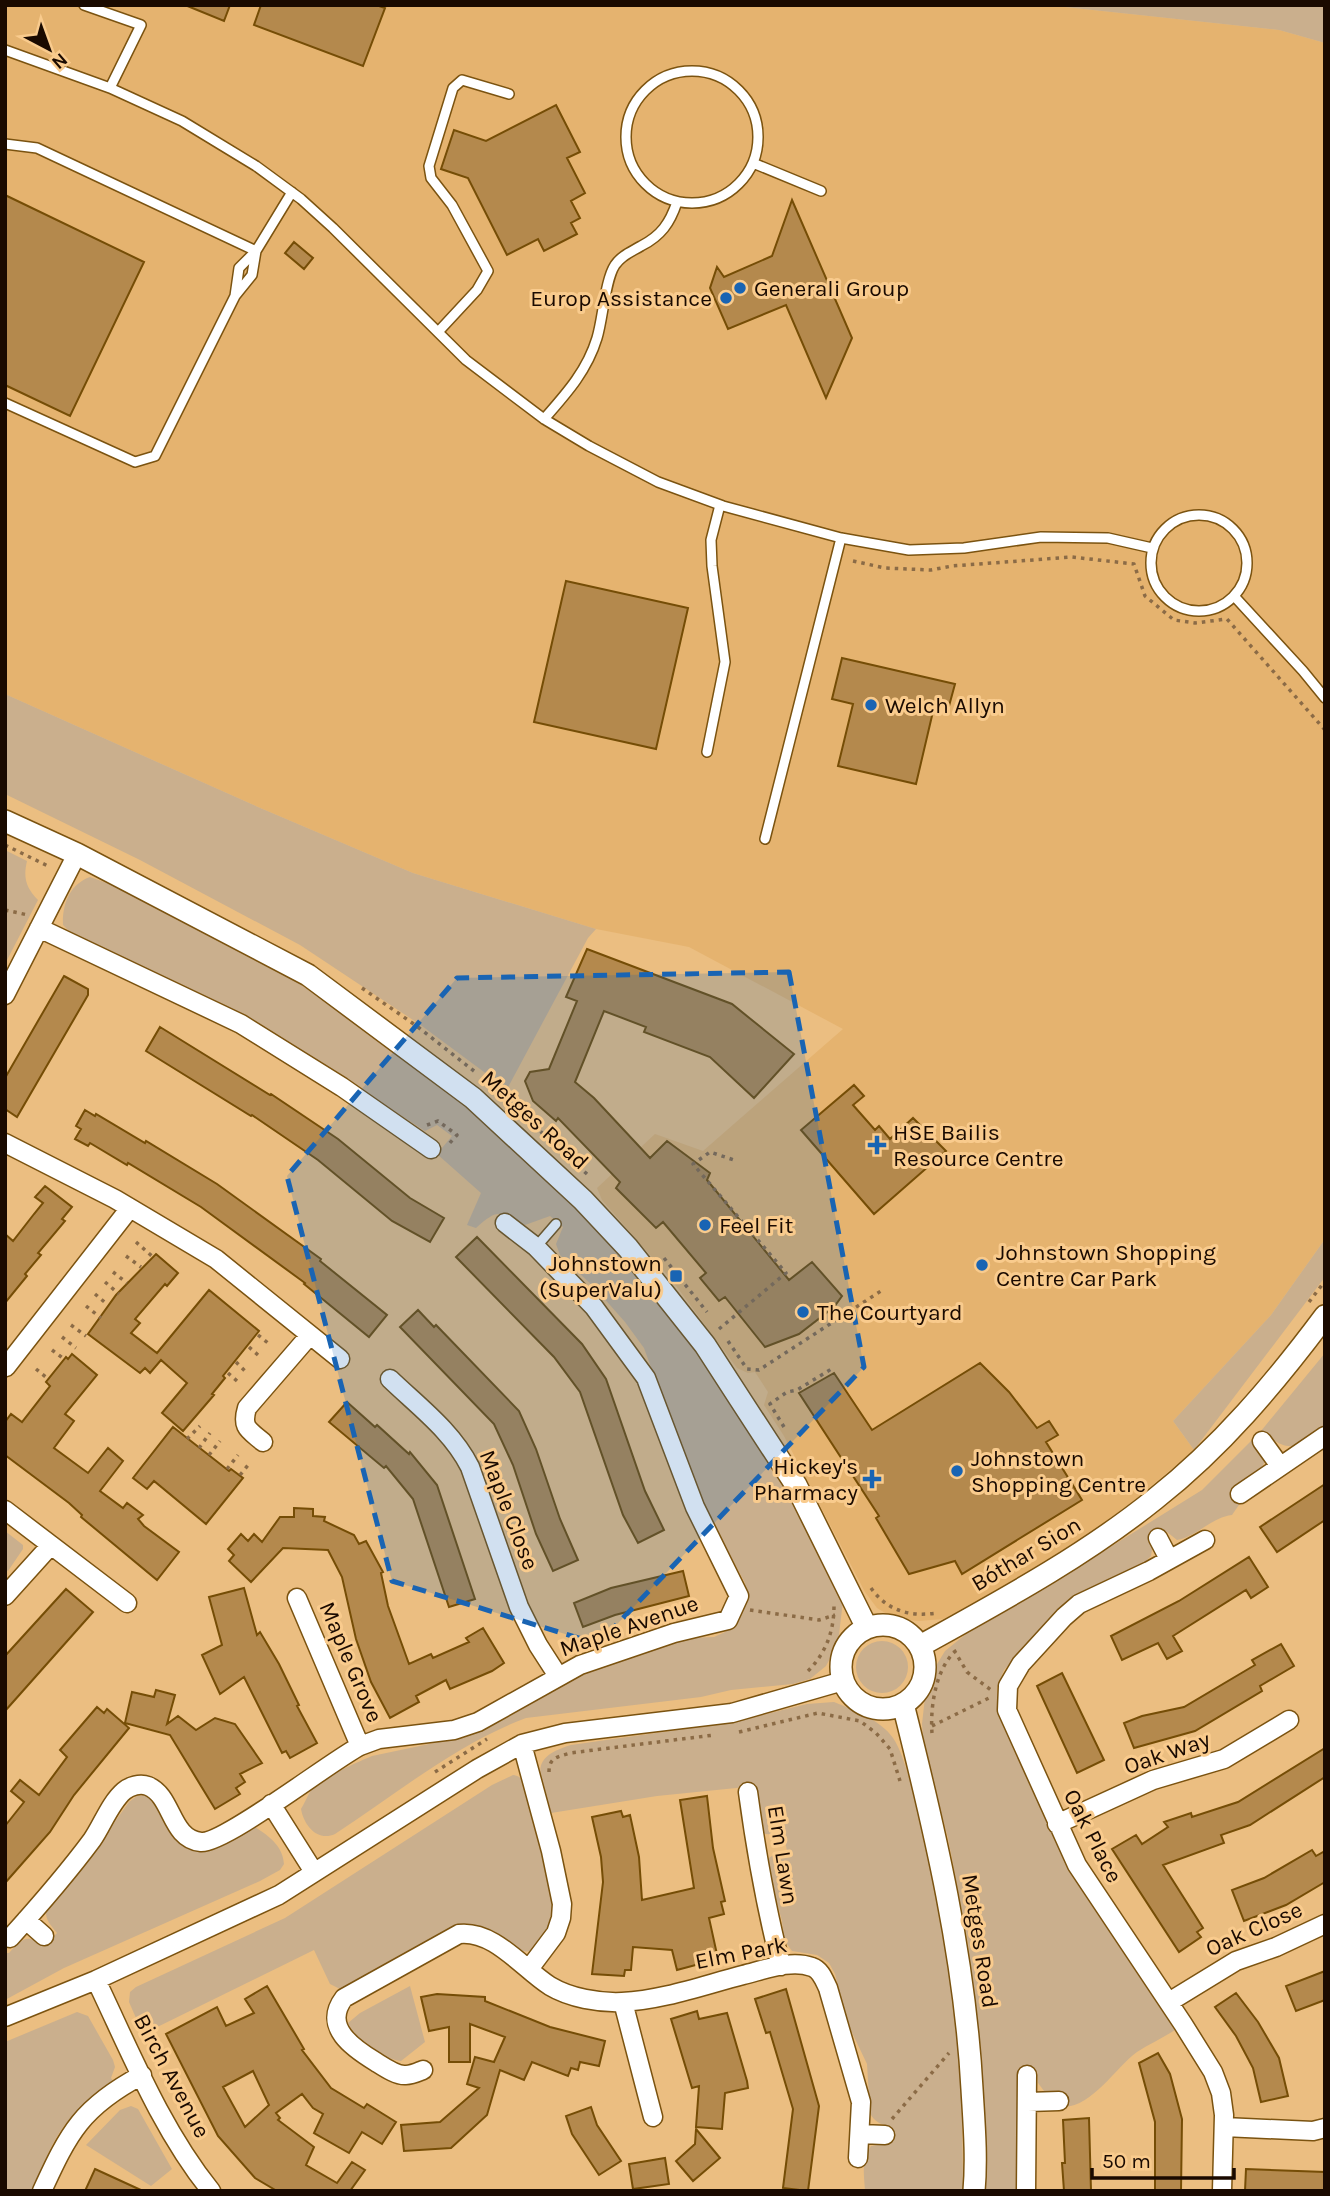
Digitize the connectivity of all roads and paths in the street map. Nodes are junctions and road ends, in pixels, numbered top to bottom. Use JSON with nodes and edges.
{"nodes":[{"id":1,"x":84,"y":5,"type":"edge"},
{"id":2,"x":5,"y":50,"type":"edge"},
{"id":3,"x":110,"y":88,"type":"junction"},
{"id":4,"x":509,"y":94,"type":"dead end"},
{"id":5,"x":5,"y":144,"type":"edge"},
{"id":6,"x":753,"y":163,"type":"junction"},
{"id":7,"x":821,"y":191,"type":"dead end"},
{"id":8,"x":292,"y":192,"type":"junction"},
{"id":9,"x":677,"y":202,"type":"junction"},
{"id":10,"x":256,"y":251,"type":"junction"},
{"id":11,"x":438,"y":332,"type":"junction"},
{"id":12,"x":5,"y":403,"type":"edge"},
{"id":13,"x":544,"y":419,"type":"junction"},
{"id":14,"x":720,"y":505,"type":"junction"},
{"id":15,"x":841,"y":538,"type":"junction"},
{"id":16,"x":1152,"y":548,"type":"junction"},
{"id":17,"x":853,"y":561,"type":"dead end"},
{"id":18,"x":1234,"y":597,"type":"junction"},
{"id":19,"x":1325,"y":698,"type":"edge"},
{"id":20,"x":1325,"y":730,"type":"edge"},
{"id":21,"x":707,"y":752,"type":"dead end"},
{"id":22,"x":5,"y":821,"type":"edge"},
{"id":23,"x":765,"y":839,"type":"dead end"},
{"id":24,"x":5,"y":845,"type":"edge"},
{"id":25,"x":77,"y":855,"type":"junction"},
{"id":26,"x":56,"y":870,"type":"dead end"},
{"id":27,"x":39,"y":928,"type":"junction"},
{"id":28,"x":5,"y":995,"type":"edge"},
{"id":29,"x":5,"y":1143,"type":"edge"},
{"id":30,"x":431,"y":1149,"type":"dead end"},
{"id":31,"x":734,"y":1160,"type":"dead end"},
{"id":32,"x":130,"y":1208,"type":"junction"},
{"id":33,"x":505,"y":1223,"type":"dead end"},
{"id":34,"x":556,"y":1224,"type":"dead end"},
{"id":35,"x":136,"y":1242,"type":"dead end"},
{"id":36,"x":536,"y":1247,"type":"junction"},
{"id":37,"x":126,"y":1256,"type":"dead end"},
{"id":38,"x":153,"y":1257,"type":"dead end"},
{"id":39,"x":141,"y":1267,"type":"dead end"},
{"id":40,"x":113,"y":1272,"type":"dead end"},
{"id":41,"x":1325,"y":1281,"type":"edge"},
{"id":42,"x":105,"y":1282,"type":"dead end"},
{"id":43,"x":127,"y":1283,"type":"dead end"},
{"id":44,"x":95,"y":1294,"type":"dead end"},
{"id":45,"x":119,"y":1294,"type":"dead end"},
{"id":46,"x":108,"y":1305,"type":"dead end"},
{"id":47,"x":86,"y":1306,"type":"dead end"},
{"id":48,"x":1317,"y":1309,"type":"edge"},
{"id":49,"x":101,"y":1318,"type":"dead end"},
{"id":50,"x":71,"y":1325,"type":"dead end"},
{"id":51,"x":719,"y":1329,"type":"dead end"},
{"id":52,"x":258,"y":1335,"type":"dead end"},
{"id":53,"x":310,"y":1335,"type":"junction"},
{"id":54,"x":86,"y":1336,"type":"dead end"},
{"id":55,"x":62,"y":1337,"type":"dead end"},
{"id":56,"x":268,"y":1343,"type":"dead end"},
{"id":57,"x":249,"y":1347,"type":"dead end"},
{"id":58,"x":76,"y":1348,"type":"dead end"},
{"id":59,"x":52,"y":1350,"type":"dead end"},
{"id":60,"x":258,"y":1355,"type":"dead end"},
{"id":61,"x":64,"y":1359,"type":"dead end"},
{"id":62,"x":340,"y":1359,"type":"dead end"},
{"id":63,"x":236,"y":1362,"type":"dead end"},
{"id":64,"x":6,"y":1367,"type":"edge"},
{"id":65,"x":833,"y":1368,"type":"dead end"},
{"id":66,"x":36,"y":1369,"type":"dead end"},
{"id":67,"x":245,"y":1371,"type":"dead end"},
{"id":68,"x":228,"y":1373,"type":"dead end"},
{"id":69,"x":47,"y":1378,"type":"dead end"},
{"id":70,"x":390,"y":1378,"type":"dead end"},
{"id":71,"x":237,"y":1381,"type":"dead end"},
{"id":72,"x":200,"y":1426,"type":"dead end"},
{"id":73,"x":210,"y":1433,"type":"dead end"},
{"id":74,"x":1325,"y":1436,"type":"edge"},
{"id":75,"x":790,"y":1437,"type":"dead end"},
{"id":76,"x":187,"y":1439,"type":"dead end"},
{"id":77,"x":220,"y":1441,"type":"dead end"},
{"id":78,"x":1262,"y":1441,"type":"dead end"},
{"id":79,"x":263,"y":1442,"type":"dead end"},
{"id":80,"x":199,"y":1448,"type":"dead end"},
{"id":81,"x":209,"y":1455,"type":"dead end"},
{"id":82,"x":238,"y":1455,"type":"dead end"},
{"id":83,"x":249,"y":1464,"type":"dead end"},
{"id":84,"x":1280,"y":1466,"type":"junction"},
{"id":85,"x":227,"y":1469,"type":"dead end"},
{"id":86,"x":240,"y":1475,"type":"dead end"},
{"id":87,"x":1240,"y":1494,"type":"dead end"},
{"id":88,"x":5,"y":1510,"type":"edge"},
{"id":89,"x":1158,"y":1538,"type":"dead end"},
{"id":90,"x":1205,"y":1540,"type":"dead end"},
{"id":91,"x":51,"y":1545,"type":"junction"},
{"id":92,"x":1169,"y":1559,"type":"junction"},
{"id":93,"x":865,"y":1577,"type":"dead end"},
{"id":94,"x":5,"y":1595,"type":"edge"},
{"id":95,"x":831,"y":1597,"type":"dead end"},
{"id":96,"x":297,"y":1598,"type":"dead end"},
{"id":97,"x":127,"y":1604,"type":"dead end"},
{"id":98,"x":734,"y":1605,"type":"junction"},
{"id":99,"x":934,"y":1614,"type":"dead end"},
{"id":100,"x":834,"y":1616,"type":"junction"},
{"id":101,"x":867,"y":1628,"type":"junction"},
{"id":102,"x":920,"y":1646,"type":"junction"},
{"id":103,"x":806,"y":1673,"type":"dead end"},
{"id":104,"x":558,"y":1676,"type":"junction"},
{"id":105,"x":843,"y":1681,"type":"junction"},
{"id":106,"x":1006,"y":1696,"type":"junction"},
{"id":107,"x":903,"y":1704,"type":"junction"},
{"id":108,"x":1289,"y":1720,"type":"dead end"},
{"id":109,"x":931,"y":1726,"type":"junction"},
{"id":110,"x":735,"y":1733,"type":"dead end"},
{"id":111,"x":723,"y":1734,"type":"dead end"},
{"id":112,"x":932,"y":1739,"type":"dead end"},
{"id":113,"x":522,"y":1744,"type":"junction"},
{"id":114,"x":360,"y":1746,"type":"junction"},
{"id":115,"x":549,"y":1776,"type":"dead end"},
{"id":116,"x":901,"y":1786,"type":"dead end"},
{"id":117,"x":748,"y":1792,"type":"dead end"},
{"id":118,"x":271,"y":1804,"type":"junction"},
{"id":119,"x":1057,"y":1824,"type":"junction"},
{"id":120,"x":314,"y":1872,"type":"junction"},
{"id":121,"x":26,"y":1920,"type":"junction"},
{"id":122,"x":1325,"y":1924,"type":"edge"},
{"id":123,"x":44,"y":1936,"type":"dead end"},
{"id":124,"x":10,"y":1938,"type":"dead end"},
{"id":125,"x":781,"y":1966,"type":"junction"},
{"id":126,"x":529,"y":1969,"type":"junction"},
{"id":127,"x":96,"y":1980,"type":"junction"},
{"id":128,"x":624,"y":2002,"type":"junction"},
{"id":129,"x":1168,"y":2002,"type":"junction"},
{"id":130,"x":5,"y":2017,"type":"edge"},
{"id":131,"x":951,"y":2062,"type":"dead end"},
{"id":132,"x":423,"y":2070,"type":"dead end"},
{"id":133,"x":142,"y":2075,"type":"junction"},
{"id":134,"x":1027,"y":2076,"type":"dead end"},
{"id":135,"x":1059,"y":2101,"type":"dead end"},
{"id":136,"x":1028,"y":2102,"type":"junction"},
{"id":137,"x":653,"y":2117,"type":"dead end"},
{"id":138,"x":1224,"y":2127,"type":"junction"},
{"id":139,"x":1325,"y":2128,"type":"edge"},
{"id":140,"x":860,"y":2134,"type":"junction"},
{"id":141,"x":882,"y":2135,"type":"joint"},
{"id":142,"x":858,"y":2158,"type":"dead end"},
{"id":143,"x":42,"y":2191,"type":"edge"},
{"id":144,"x":211,"y":2191,"type":"edge"},
{"id":145,"x":974,"y":2191,"type":"edge"},
{"id":146,"x":1026,"y":2191,"type":"edge"},
{"id":147,"x":1222,"y":2191,"type":"edge"}],
"edges":[{"from":1,"to":3,"type":"lane"},
{"from":2,"to":3,"type":"lane"},
{"from":3,"to":8,"type":"lane"},
{"from":4,"to":11,"type":"lane"},
{"from":5,"to":10,"type":"lane"},
{"from":6,"to":7,"type":"lane"},
{"from":6,"to":9,"type":"lane"},
{"from":6,"to":9,"type":"lane"},
{"from":8,"to":10,"type":"lane"},
{"from":8,"to":11,"type":"lane"},
{"from":9,"to":13,"type":"lane"},
{"from":10,"to":12,"type":"lane"},
{"from":11,"to":13,"type":"lane"},
{"from":13,"to":14,"type":"lane"},
{"from":14,"to":15,"type":"lane"},
{"from":14,"to":21,"type":"lane"},
{"from":15,"to":16,"type":"lane"},
{"from":15,"to":23,"type":"lane"},
{"from":16,"to":18,"type":"lane"},
{"from":16,"to":18,"type":"lane"},
{"from":17,"to":20,"type":"path"},
{"from":18,"to":19,"type":"lane"},
{"from":22,"to":25,"type":"street","name":"Metges Road"},
{"from":24,"to":26,"type":"path"},
{"from":25,"to":27,"type":"street"},
{"from":25,"to":101,"type":"street","name":"Metges Road"},
{"from":27,"to":28,"type":"street"},
{"from":27,"to":30,"type":"street"},
{"from":29,"to":32,"type":"street"},
{"from":31,"to":51,"type":"path"},
{"from":32,"to":53,"type":"street"},
{"from":32,"to":64,"type":"street"},
{"from":33,"to":36,"type":"street","name":"Maple Avenue"},
{"from":34,"to":36,"type":"lane"},
{"from":35,"to":38,"type":"path"},
{"from":36,"to":98,"type":"street","name":"Maple Avenue"},
{"from":37,"to":39,"type":"path"},
{"from":40,"to":43,"type":"path"},
{"from":41,"to":48,"type":"path"},
{"from":42,"to":45,"type":"path"},
{"from":44,"to":46,"type":"path"},
{"from":47,"to":49,"type":"path"},
{"from":48,"to":102,"type":"street","name":"Bóthar Sion"},
{"from":50,"to":54,"type":"path"},
{"from":52,"to":56,"type":"path"},
{"from":53,"to":62,"type":"street"},
{"from":53,"to":79,"type":"street"},
{"from":55,"to":58,"type":"path"},
{"from":57,"to":60,"type":"path"},
{"from":59,"to":61,"type":"path"},
{"from":63,"to":67,"type":"path"},
{"from":65,"to":75,"type":"path"},
{"from":66,"to":69,"type":"path"},
{"from":68,"to":71,"type":"path"},
{"from":70,"to":104,"type":"street","name":"Maple Close"},
{"from":72,"to":76,"type":"path"},
{"from":73,"to":80,"type":"path"},
{"from":74,"to":84,"type":"street"},
{"from":77,"to":81,"type":"path"},
{"from":78,"to":84,"type":"street"},
{"from":82,"to":85,"type":"path"},
{"from":83,"to":86,"type":"path"},
{"from":84,"to":87,"type":"street"},
{"from":88,"to":91,"type":"street"},
{"from":89,"to":92,"type":"street"},
{"from":90,"to":92,"type":"street"},
{"from":91,"to":94,"type":"street"},
{"from":91,"to":97,"type":"street"},
{"from":92,"to":106,"type":"street"},
{"from":93,"to":99,"type":"path"},
{"from":95,"to":100,"type":"path"},
{"from":96,"to":114,"type":"street","name":"Maple Grove"},
{"from":98,"to":100,"type":"path"},
{"from":98,"to":104,"type":"street","name":"Maple Avenue"},
{"from":100,"to":103,"type":"path"},
{"from":101,"to":102,"type":"street"},
{"from":101,"to":105,"type":"street"},
{"from":102,"to":107,"type":"street"},
{"from":104,"to":114,"type":"street","name":"Maple Avenue"},
{"from":105,"to":107,"type":"street"},
{"from":105,"to":113,"type":"street"},
{"from":106,"to":109,"type":"path"},
{"from":106,"to":109,"type":"path"},
{"from":106,"to":119,"type":"street","name":"Oak Place"},
{"from":107,"to":145,"type":"street","name":"Metges Road"},
{"from":108,"to":119,"type":"street","name":"Oak Way"},
{"from":109,"to":112,"type":"path"},
{"from":110,"to":116,"type":"path"},
{"from":111,"to":115,"type":"path"},
{"from":113,"to":120,"type":"street"},
{"from":113,"to":126,"type":"street"},
{"from":114,"to":118,"type":"street","name":"Maple Avenue"},
{"from":117,"to":125,"type":"street","name":"Elm Lawn"},
{"from":118,"to":120,"type":"street"},
{"from":118,"to":121,"type":"street","name":"Maple Avenue"},
{"from":119,"to":129,"type":"street","name":"Oak Place"},
{"from":120,"to":127,"type":"street"},
{"from":121,"to":123,"type":"street"},
{"from":121,"to":124,"type":"street"},
{"from":122,"to":129,"type":"street","name":"Oak Close"},
{"from":125,"to":128,"type":"street","name":"Elm Park"},
{"from":125,"to":140,"type":"street","name":"Elm Park"},
{"from":126,"to":128,"type":"street","name":"Elm Park"},
{"from":126,"to":132,"type":"street","name":"Elm Park"},
{"from":127,"to":130,"type":"street"},
{"from":127,"to":133,"type":"street","name":"Birch Avenue"},
{"from":128,"to":137,"type":"street"},
{"from":129,"to":138,"type":"street","name":"Oak Place"},
{"from":131,"to":141,"type":"path"},
{"from":133,"to":143,"type":"street"},
{"from":133,"to":144,"type":"street","name":"Birch Avenue"},
{"from":134,"to":136,"type":"street"},
{"from":135,"to":136,"type":"street"},
{"from":136,"to":146,"type":"street"},
{"from":138,"to":139,"type":"street"},
{"from":138,"to":147,"type":"street","name":"Oak Place"},
{"from":140,"to":141,"type":"street"},
{"from":140,"to":142,"type":"street","name":"Elm Park"}]}
